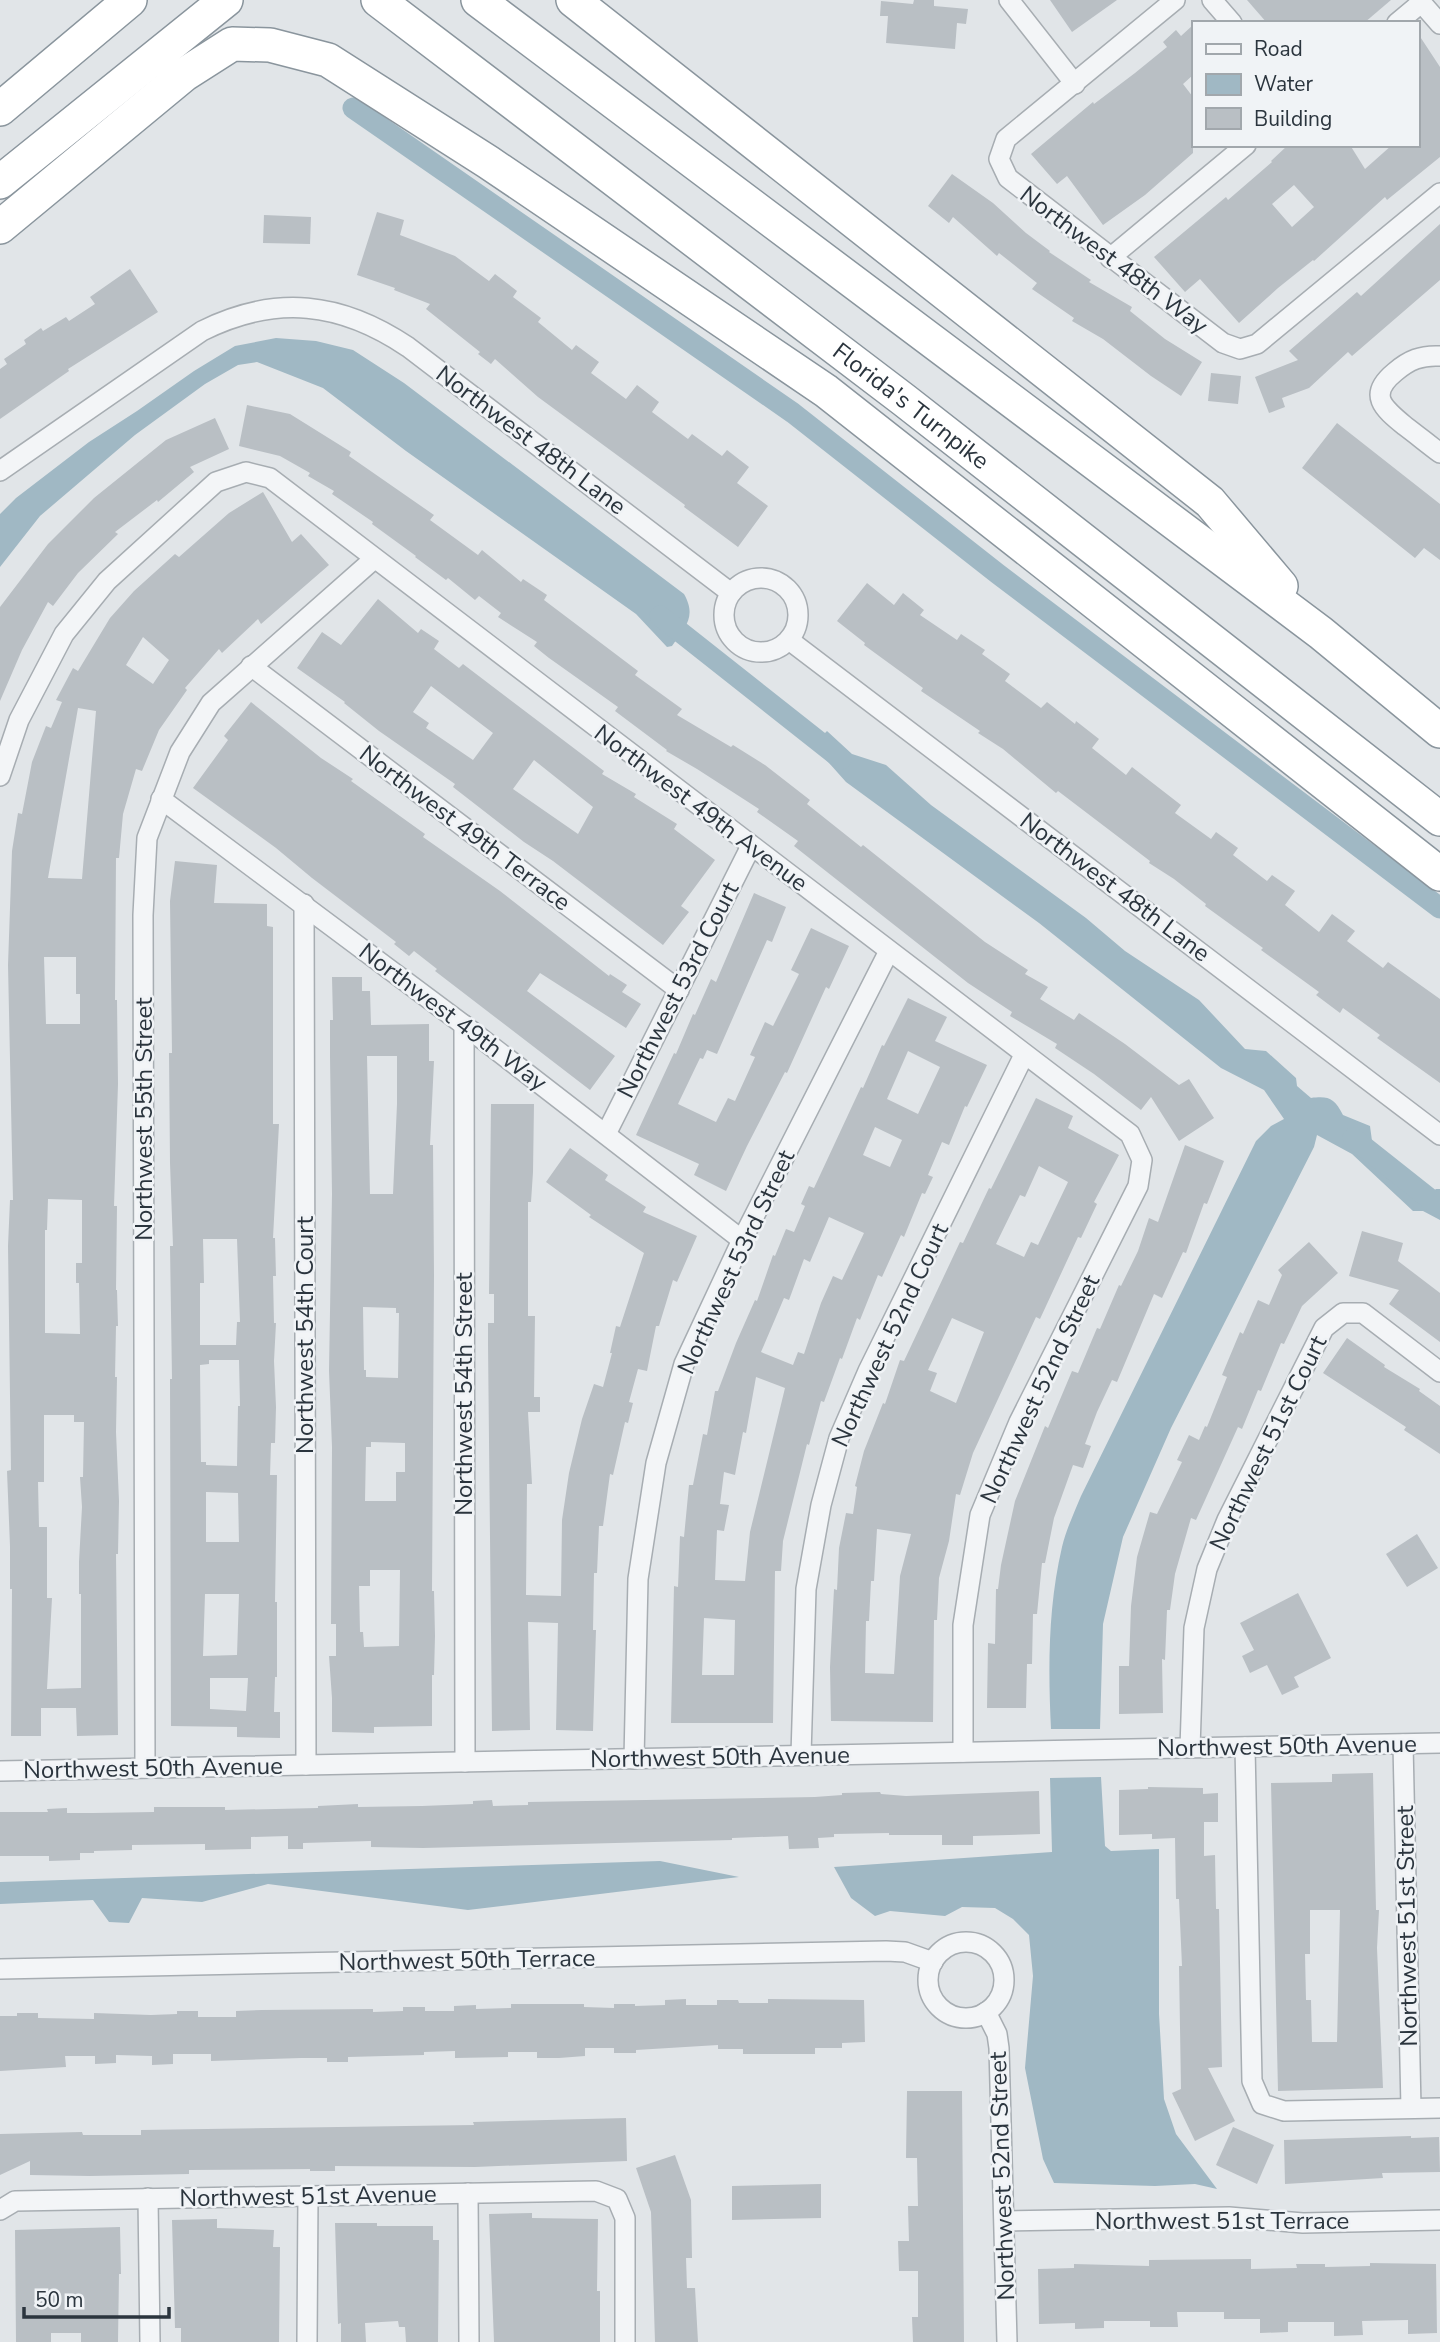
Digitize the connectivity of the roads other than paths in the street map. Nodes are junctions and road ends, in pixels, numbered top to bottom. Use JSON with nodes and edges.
{"nodes":[{"id":1,"x":205,"y":0,"type":"edge"},
{"id":2,"x":226,"y":0,"type":"edge"},
{"id":3,"x":378,"y":0,"type":"edge"},
{"id":4,"x":478,"y":0,"type":"edge"},
{"id":5,"x":573,"y":0,"type":"edge"},
{"id":6,"x":1009,"y":0,"type":"edge"},
{"id":7,"x":1175,"y":0,"type":"edge"},
{"id":8,"x":1212,"y":0,"type":"edge"},
{"id":9,"x":128,"y":2,"type":"edge"},
{"id":10,"x":1420,"y":2,"type":"edge"},
{"id":11,"x":1230,"y":21,"type":"edge"},
{"id":12,"x":1399,"y":21,"type":"edge"},
{"id":13,"x":1440,"y":24,"type":"edge"},
{"id":14,"x":167,"y":47,"type":"junction"},
{"id":15,"x":1076,"y":84,"type":"junction"},
{"id":16,"x":0,"y":109,"type":"edge"},
{"id":17,"x":1244,"y":147,"type":"edge"},
{"id":18,"x":0,"y":182,"type":"edge"},
{"id":19,"x":1440,"y":193,"type":"edge"},
{"id":20,"x":0,"y":228,"type":"edge"},
{"id":21,"x":1110,"y":258,"type":"junction"},
{"id":22,"x":1440,"y":356,"type":"edge"},
{"id":23,"x":1440,"y":453,"type":"edge"},
{"id":24,"x":0,"y":471,"type":"edge"},
{"id":25,"x":374,"y":559,"type":"junction"},
{"id":26,"x":731,"y":593,"type":"junction"},
{"id":27,"x":1321,"y":633,"type":"junction"},
{"id":28,"x":789,"y":640,"type":"junction"},
{"id":29,"x":251,"y":666,"type":"junction"},
{"id":30,"x":1440,"y":731,"type":"edge"},
{"id":31,"x":0,"y":776,"type":"edge"},
{"id":32,"x":160,"y":799,"type":"junction"},
{"id":33,"x":1440,"y":820,"type":"edge"},
{"id":34,"x":751,"y":846,"type":"junction"},
{"id":35,"x":1440,"y":874,"type":"edge"},
{"id":36,"x":304,"y":905,"type":"junction"},
{"id":37,"x":889,"y":951,"type":"junction"},
{"id":38,"x":679,"y":990,"type":"junction"},
{"id":39,"x":464,"y":1025,"type":"junction"},
{"id":40,"x":1024,"y":1055,"type":"junction"},
{"id":41,"x":606,"y":1134,"type":"junction"},
{"id":42,"x":1440,"y":1135,"type":"edge"},
{"id":43,"x":1142,"y":1160,"type":"joint"},
{"id":44,"x":742,"y":1240,"type":"junction"},
{"id":45,"x":1440,"y":1372,"type":"edge"},
{"id":46,"x":1440,"y":1743,"type":"edge"},
{"id":47,"x":1402,"y":1744,"type":"junction"},
{"id":48,"x":1245,"y":1747,"type":"junction"},
{"id":49,"x":1190,"y":1748,"type":"junction"},
{"id":50,"x":963,"y":1752,"type":"junction"},
{"id":51,"x":801,"y":1755,"type":"junction"},
{"id":52,"x":634,"y":1759,"type":"junction"},
{"id":53,"x":465,"y":1762,"type":"junction"},
{"id":54,"x":306,"y":1765,"type":"junction"},
{"id":55,"x":145,"y":1768,"type":"junction"},
{"id":56,"x":0,"y":1771,"type":"edge"},
{"id":57,"x":933,"y":1962,"type":"junction"},
{"id":58,"x":0,"y":1969,"type":"edge"},
{"id":59,"x":986,"y":2012,"type":"junction"},
{"id":60,"x":1411,"y":2108,"type":"junction"},
{"id":61,"x":1440,"y":2108,"type":"edge"},
{"id":62,"x":468,"y":2193,"type":"junction"},
{"id":63,"x":308,"y":2196,"type":"junction"},
{"id":64,"x":148,"y":2198,"type":"junction"},
{"id":65,"x":0,"y":2210,"type":"edge"},
{"id":66,"x":1440,"y":2220,"type":"edge"},
{"id":67,"x":1005,"y":2221,"type":"junction"},
{"id":68,"x":150,"y":2342,"type":"edge"},
{"id":69,"x":307,"y":2342,"type":"edge"},
{"id":70,"x":469,"y":2342,"type":"edge"},
{"id":71,"x":625,"y":2342,"type":"edge"},
{"id":72,"x":1007,"y":2342,"type":"edge"}],
"edges":[{"from":1,"to":14,"type":"highway"},
{"from":2,"to":14,"type":"highway"},
{"from":3,"to":33,"type":"highway","name":"Florida's Turnpike"},
{"from":4,"to":27,"type":"highway"},
{"from":5,"to":27,"type":"highway"},
{"from":6,"to":15,"type":"street"},
{"from":7,"to":15,"type":"street"},
{"from":8,"to":11,"type":"street"},
{"from":9,"to":16,"type":"highway"},
{"from":10,"to":12,"type":"street"},
{"from":10,"to":13,"type":"street"},
{"from":14,"to":18,"type":"highway"},
{"from":15,"to":21,"type":"street","name":"Northwest 48th Way"},
{"from":17,"to":21,"type":"street"},
{"from":19,"to":21,"type":"street","name":"Northwest 48th Way"},
{"from":20,"to":35,"type":"highway"},
{"from":22,"to":23,"type":"street"},
{"from":24,"to":26,"type":"street","name":"Northwest 48th Lane"},
{"from":25,"to":29,"type":"street","name":"Northwest 55th Street"},
{"from":25,"to":31,"type":"street","name":"Northwest 49th Avenue"},
{"from":25,"to":34,"type":"street","name":"Northwest 49th Avenue"},
{"from":26,"to":28,"type":"street"},
{"from":26,"to":28,"type":"street"},
{"from":27,"to":30,"type":"highway"},
{"from":28,"to":42,"type":"street","name":"Northwest 48th Lane"},
{"from":29,"to":32,"type":"street","name":"Northwest 55th Street"},
{"from":29,"to":38,"type":"street","name":"Northwest 49th Terrace"},
{"from":32,"to":36,"type":"street","name":"Northwest 49th Way"},
{"from":32,"to":55,"type":"street","name":"Northwest 55th Street"},
{"from":34,"to":37,"type":"street","name":"Northwest 49th Avenue"},
{"from":34,"to":38,"type":"street","name":"Northwest 53rd Court"},
{"from":36,"to":39,"type":"street","name":"Northwest 49th Way"},
{"from":36,"to":54,"type":"street","name":"Northwest 54th Court"},
{"from":37,"to":40,"type":"street","name":"Northwest 49th Avenue"},
{"from":37,"to":44,"type":"street","name":"Northwest 53rd Street"},
{"from":38,"to":41,"type":"street","name":"Northwest 53rd Court"},
{"from":39,"to":41,"type":"street","name":"Northwest 49th Way"},
{"from":39,"to":53,"type":"street","name":"Northwest 54th Street"},
{"from":40,"to":43,"type":"street","name":"Northwest 49th Avenue"},
{"from":40,"to":51,"type":"street","name":"Northwest 52nd Court"},
{"from":41,"to":44,"type":"street","name":"Northwest 49th Way"},
{"from":43,"to":50,"type":"street","name":"Northwest 52nd Street"},
{"from":44,"to":52,"type":"street","name":"Northwest 53rd Street"},
{"from":45,"to":49,"type":"street","name":"Northwest 51st Court"},
{"from":46,"to":47,"type":"street","name":"Northwest 50th Avenue"},
{"from":47,"to":48,"type":"street","name":"Northwest 50th Avenue"},
{"from":47,"to":60,"type":"street","name":"Northwest 51st Street"},
{"from":48,"to":49,"type":"street","name":"Northwest 50th Avenue"},
{"from":48,"to":60,"type":"street"},
{"from":49,"to":50,"type":"street","name":"Northwest 50th Avenue"},
{"from":50,"to":51,"type":"street","name":"Northwest 50th Avenue"},
{"from":51,"to":52,"type":"street","name":"Northwest 50th Avenue"},
{"from":52,"to":53,"type":"street","name":"Northwest 50th Avenue"},
{"from":53,"to":54,"type":"street","name":"Northwest 50th Avenue"},
{"from":54,"to":55,"type":"street","name":"Northwest 50th Avenue"},
{"from":55,"to":56,"type":"street","name":"Northwest 50th Avenue"},
{"from":57,"to":58,"type":"street","name":"Northwest 50th Terrace"},
{"from":57,"to":59,"type":"street"},
{"from":57,"to":59,"type":"street"},
{"from":59,"to":67,"type":"street","name":"Northwest 52nd Street"},
{"from":60,"to":61,"type":"street"},
{"from":62,"to":63,"type":"street","name":"Northwest 51st Avenue"},
{"from":62,"to":70,"type":"street"},
{"from":62,"to":71,"type":"street","name":"Northwest 51st Avenue"},
{"from":63,"to":64,"type":"street","name":"Northwest 51st Avenue"},
{"from":63,"to":69,"type":"street"},
{"from":64,"to":65,"type":"street","name":"Northwest 51st Avenue"},
{"from":64,"to":68,"type":"street"},
{"from":66,"to":67,"type":"street","name":"Northwest 51st Terrace"},
{"from":67,"to":72,"type":"street","name":"Northwest 52nd Street"}]}
